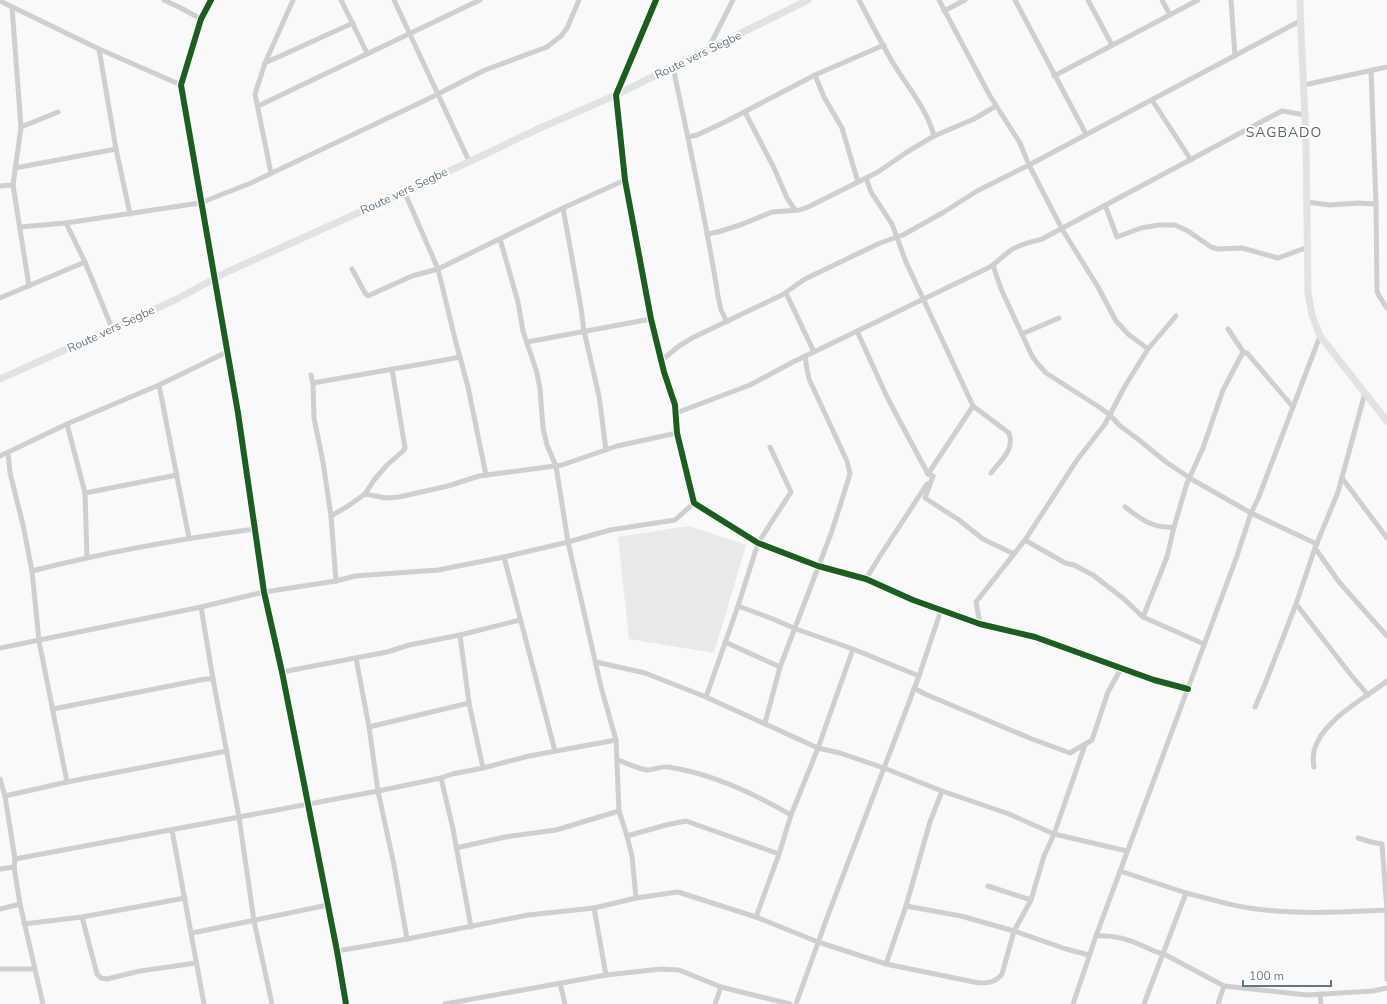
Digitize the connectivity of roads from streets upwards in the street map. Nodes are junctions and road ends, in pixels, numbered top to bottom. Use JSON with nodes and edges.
{"nodes":[{"id":1,"x":164,"y":0,"type":"edge"},
{"id":2,"x":212,"y":0,"type":"edge"},
{"id":3,"x":293,"y":0,"type":"edge"},
{"id":4,"x":341,"y":0,"type":"edge"},
{"id":5,"x":394,"y":0,"type":"edge"},
{"id":6,"x":480,"y":0,"type":"edge"},
{"id":7,"x":579,"y":0,"type":"edge"},
{"id":8,"x":656,"y":0,"type":"edge"},
{"id":9,"x":733,"y":0,"type":"edge"},
{"id":10,"x":808,"y":0,"type":"edge"},
{"id":11,"x":859,"y":0,"type":"edge"},
{"id":12,"x":939,"y":0,"type":"edge"},
{"id":13,"x":965,"y":0,"type":"edge"},
{"id":14,"x":1015,"y":0,"type":"edge"},
{"id":15,"x":1088,"y":0,"type":"edge"},
{"id":16,"x":1162,"y":0,"type":"edge"},
{"id":17,"x":1198,"y":0,"type":"edge"},
{"id":18,"x":1231,"y":0,"type":"edge"},
{"id":19,"x":1300,"y":0,"type":"edge"},
{"id":20,"x":0,"y":1,"type":"edge"},
{"id":21,"x":12,"y":7,"type":"junction"},
{"id":22,"x":944,"y":11,"type":"junction"},
{"id":23,"x":1170,"y":15,"type":"junction"},
{"id":24,"x":201,"y":19,"type":"junction"},
{"id":25,"x":1300,"y":21,"type":"junction"},
{"id":26,"x":353,"y":23,"type":"junction"},
{"id":27,"x":409,"y":33,"type":"junction"},
{"id":28,"x":884,"y":45,"type":"junction"},
{"id":29,"x":1112,"y":45,"type":"junction"},
{"id":30,"x":99,"y":49,"type":"junction"},
{"id":31,"x":707,"y":51,"type":"junction"},
{"id":32,"x":367,"y":54,"type":"junction"},
{"id":33,"x":1234,"y":56,"type":"junction"},
{"id":34,"x":265,"y":63,"type":"junction"},
{"id":35,"x":674,"y":67,"type":"junction"},
{"id":36,"x":1387,"y":67,"type":"edge"},
{"id":37,"x":1371,"y":70,"type":"junction"},
{"id":38,"x":815,"y":75,"type":"junction"},
{"id":39,"x":1054,"y":76,"type":"junction"},
{"id":40,"x":180,"y":85,"type":"junction"},
{"id":41,"x":1304,"y":85,"type":"junction"},
{"id":42,"x":437,"y":94,"type":"junction"},
{"id":43,"x":616,"y":95,"type":"junction"},
{"id":44,"x":1152,"y":100,"type":"junction"},
{"id":45,"x":258,"y":106,"type":"junction"},
{"id":46,"x":996,"y":106,"type":"junction"},
{"id":47,"x":58,"y":112,"type":"dead end"},
{"id":48,"x":745,"y":112,"type":"junction"},
{"id":49,"x":1305,"y":115,"type":"junction"},
{"id":50,"x":21,"y":127,"type":"junction"},
{"id":51,"x":1086,"y":134,"type":"junction"},
{"id":52,"x":934,"y":136,"type":"junction"},
{"id":53,"x":688,"y":137,"type":"junction"},
{"id":54,"x":116,"y":149,"type":"junction"},
{"id":55,"x":1191,"y":160,"type":"junction"},
{"id":56,"x":468,"y":161,"type":"junction"},
{"id":57,"x":1029,"y":165,"type":"junction"},
{"id":58,"x":15,"y":168,"type":"junction"},
{"id":59,"x":271,"y":173,"type":"junction"},
{"id":60,"x":866,"y":178,"type":"junction"},
{"id":61,"x":625,"y":180,"type":"junction"},
{"id":62,"x":858,"y":182,"type":"junction"},
{"id":63,"x":13,"y":185,"type":"junction"},
{"id":64,"x":0,"y":186,"type":"edge"},
{"id":65,"x":404,"y":191,"type":"junction"},
{"id":66,"x":1307,"y":202,"type":"junction"},
{"id":67,"x":200,"y":203,"type":"junction"},
{"id":68,"x":1376,"y":204,"type":"junction"},
{"id":69,"x":1105,"y":205,"type":"junction"},
{"id":70,"x":563,"y":208,"type":"junction"},
{"id":71,"x":795,"y":210,"type":"junction"},
{"id":72,"x":130,"y":214,"type":"junction"},
{"id":73,"x":66,"y":223,"type":"junction"},
{"id":74,"x":20,"y":227,"type":"junction"},
{"id":75,"x":1062,"y":228,"type":"junction"},
{"id":76,"x":707,"y":234,"type":"junction"},
{"id":77,"x":896,"y":237,"type":"junction"},
{"id":78,"x":500,"y":238,"type":"junction"},
{"id":79,"x":1308,"y":247,"type":"junction"},
{"id":80,"x":85,"y":262,"type":"junction"},
{"id":81,"x":993,"y":265,"type":"junction"},
{"id":82,"x":352,"y":269,"type":"dead end"},
{"id":83,"x":438,"y":269,"type":"junction"},
{"id":84,"x":215,"y":279,"type":"junction"},
{"id":85,"x":29,"y":286,"type":"junction"},
{"id":86,"x":786,"y":293,"type":"junction"},
{"id":87,"x":0,"y":298,"type":"edge"},
{"id":88,"x":923,"y":299,"type":"junction"},
{"id":89,"x":1387,"y":308,"type":"edge"},
{"id":90,"x":1176,"y":316,"type":"dead end"},
{"id":91,"x":1059,"y":318,"type":"dead end"},
{"id":92,"x":651,"y":319,"type":"junction"},
{"id":93,"x":727,"y":322,"type":"junction"},
{"id":94,"x":112,"y":328,"type":"junction"},
{"id":95,"x":1228,"y":329,"type":"dead end"},
{"id":96,"x":584,"y":331,"type":"junction"},
{"id":97,"x":857,"y":331,"type":"junction"},
{"id":98,"x":1022,"y":334,"type":"junction"},
{"id":99,"x":1320,"y":336,"type":"junction"},
{"id":100,"x":526,"y":342,"type":"junction"},
{"id":101,"x":1148,"y":349,"type":"junction"},
{"id":102,"x":226,"y":352,"type":"junction"},
{"id":103,"x":814,"y":352,"type":"junction"},
{"id":104,"x":1244,"y":353,"type":"junction"},
{"id":105,"x":805,"y":356,"type":"junction"},
{"id":106,"x":460,"y":357,"type":"junction"},
{"id":107,"x":662,"y":360,"type":"junction"},
{"id":108,"x":392,"y":369,"type":"junction"},
{"id":109,"x":311,"y":375,"type":"dead end"},
{"id":110,"x":0,"y":379,"type":"edge"},
{"id":111,"x":314,"y":383,"type":"junction"},
{"id":112,"x":159,"y":385,"type":"junction"},
{"id":113,"x":1365,"y":393,"type":"junction"},
{"id":114,"x":973,"y":406,"type":"junction"},
{"id":115,"x":1293,"y":406,"type":"junction"},
{"id":116,"x":676,"y":413,"type":"junction"},
{"id":117,"x":1110,"y":415,"type":"junction"},
{"id":118,"x":1387,"y":421,"type":"edge"},
{"id":119,"x":67,"y":424,"type":"junction"},
{"id":120,"x":677,"y":433,"type":"junction"},
{"id":121,"x":770,"y":447,"type":"dead end"},
{"id":122,"x":606,"y":450,"type":"junction"},
{"id":123,"x":8,"y":453,"type":"junction"},
{"id":124,"x":0,"y":456,"type":"edge"},
{"id":125,"x":556,"y":466,"type":"junction"},
{"id":126,"x":990,"y":473,"type":"dead end"},
{"id":127,"x":177,"y":475,"type":"junction"},
{"id":128,"x":486,"y":475,"type":"junction"},
{"id":129,"x":930,"y":475,"type":"junction"},
{"id":130,"x":1190,"y":478,"type":"junction"},
{"id":131,"x":1342,"y":478,"type":"junction"},
{"id":132,"x":85,"y":493,"type":"junction"},
{"id":133,"x":365,"y":494,"type":"junction"},
{"id":134,"x":694,"y":503,"type":"junction"},
{"id":135,"x":1125,"y":507,"type":"dead end"},
{"id":136,"x":1251,"y":513,"type":"junction"},
{"id":137,"x":331,"y":516,"type":"junction"},
{"id":138,"x":1174,"y":527,"type":"junction"},
{"id":139,"x":255,"y":529,"type":"junction"},
{"id":140,"x":189,"y":538,"type":"junction"},
{"id":141,"x":1387,"y":538,"type":"edge"},
{"id":142,"x":1025,"y":540,"type":"junction"},
{"id":143,"x":568,"y":542,"type":"junction"},
{"id":144,"x":758,"y":543,"type":"junction"},
{"id":145,"x":1316,"y":546,"type":"junction"},
{"id":146,"x":1014,"y":554,"type":"junction"},
{"id":147,"x":87,"y":557,"type":"junction"},
{"id":148,"x":504,"y":557,"type":"junction"},
{"id":149,"x":818,"y":566,"type":"junction"},
{"id":150,"x":32,"y":571,"type":"junction"},
{"id":151,"x":866,"y":579,"type":"junction"},
{"id":152,"x":336,"y":581,"type":"junction"},
{"id":153,"x":264,"y":592,"type":"junction"},
{"id":154,"x":1296,"y":604,"type":"junction"},
{"id":155,"x":738,"y":606,"type":"junction"},
{"id":156,"x":201,"y":607,"type":"junction"},
{"id":157,"x":941,"y":610,"type":"junction"},
{"id":158,"x":1143,"y":617,"type":"junction"},
{"id":159,"x":520,"y":620,"type":"junction"},
{"id":160,"x":980,"y":624,"type":"junction"},
{"id":161,"x":796,"y":629,"type":"junction"},
{"id":162,"x":460,"y":635,"type":"junction"},
{"id":163,"x":1387,"y":636,"type":"edge"},
{"id":164,"x":39,"y":641,"type":"junction"},
{"id":165,"x":725,"y":642,"type":"junction"},
{"id":166,"x":1204,"y":644,"type":"junction"},
{"id":167,"x":0,"y":648,"type":"edge"},
{"id":168,"x":853,"y":649,"type":"junction"},
{"id":169,"x":356,"y":658,"type":"junction"},
{"id":170,"x":596,"y":662,"type":"junction"},
{"id":171,"x":780,"y":667,"type":"junction"},
{"id":172,"x":1122,"y":667,"type":"junction"},
{"id":173,"x":282,"y":672,"type":"junction"},
{"id":174,"x":919,"y":676,"type":"junction"},
{"id":175,"x":213,"y":679,"type":"junction"},
{"id":176,"x":1387,"y":681,"type":"edge"},
{"id":177,"x":914,"y":688,"type":"junction"},
{"id":178,"x":1188,"y":689,"type":"junction"},
{"id":179,"x":1368,"y":696,"type":"junction"},
{"id":180,"x":706,"y":697,"type":"junction"},
{"id":181,"x":469,"y":703,"type":"junction"},
{"id":182,"x":1255,"y":707,"type":"dead end"},
{"id":183,"x":53,"y":709,"type":"junction"},
{"id":184,"x":765,"y":724,"type":"junction"},
{"id":185,"x":369,"y":727,"type":"junction"},
{"id":186,"x":616,"y":740,"type":"junction"},
{"id":187,"x":1086,"y":745,"type":"junction"},
{"id":188,"x":818,"y":748,"type":"junction"},
{"id":189,"x":226,"y":751,"type":"junction"},
{"id":190,"x":554,"y":751,"type":"junction"},
{"id":191,"x":618,"y":760,"type":"junction"},
{"id":192,"x":1314,"y":767,"type":"dead end"},
{"id":193,"x":483,"y":768,"type":"junction"},
{"id":194,"x":884,"y":768,"type":"junction"},
{"id":195,"x":0,"y":778,"type":"edge"},
{"id":196,"x":441,"y":778,"type":"junction"},
{"id":197,"x":67,"y":782,"type":"junction"},
{"id":198,"x":378,"y":791,"type":"junction"},
{"id":199,"x":942,"y":791,"type":"junction"},
{"id":200,"x":5,"y":796,"type":"junction"},
{"id":201,"x":308,"y":804,"type":"junction"},
{"id":202,"x":619,"y":811,"type":"junction"},
{"id":203,"x":791,"y":815,"type":"junction"},
{"id":204,"x":239,"y":817,"type":"junction"},
{"id":205,"x":172,"y":830,"type":"junction"},
{"id":206,"x":1054,"y":834,"type":"junction"},
{"id":207,"x":627,"y":836,"type":"junction"},
{"id":208,"x":1358,"y":838,"type":"dead end"},
{"id":209,"x":1385,"y":844,"type":"edge"},
{"id":210,"x":456,"y":848,"type":"junction"},
{"id":211,"x":1128,"y":851,"type":"junction"},
{"id":212,"x":779,"y":854,"type":"junction"},
{"id":213,"x":15,"y":859,"type":"junction"},
{"id":214,"x":14,"y":867,"type":"junction"},
{"id":215,"x":0,"y":869,"type":"edge"},
{"id":216,"x":1120,"y":871,"type":"junction"},
{"id":217,"x":988,"y":886,"type":"dead end"},
{"id":218,"x":1186,"y":893,"type":"junction"},
{"id":219,"x":184,"y":898,"type":"junction"},
{"id":220,"x":636,"y":898,"type":"junction"},
{"id":221,"x":1031,"y":900,"type":"junction"},
{"id":222,"x":20,"y":904,"type":"junction"},
{"id":223,"x":328,"y":905,"type":"junction"},
{"id":224,"x":906,"y":906,"type":"junction"},
{"id":225,"x":0,"y":908,"type":"edge"},
{"id":226,"x":594,"y":908,"type":"junction"},
{"id":227,"x":1387,"y":910,"type":"edge"},
{"id":228,"x":82,"y":917,"type":"junction"},
{"id":229,"x":756,"y":917,"type":"junction"},
{"id":230,"x":254,"y":921,"type":"junction"},
{"id":231,"x":24,"y":924,"type":"junction"},
{"id":232,"x":471,"y":927,"type":"junction"},
{"id":233,"x":1014,"y":931,"type":"junction"},
{"id":234,"x":192,"y":933,"type":"junction"},
{"id":235,"x":1096,"y":936,"type":"junction"},
{"id":236,"x":406,"y":939,"type":"junction"},
{"id":237,"x":818,"y":942,"type":"junction"},
{"id":238,"x":337,"y":951,"type":"junction"},
{"id":239,"x":1164,"y":954,"type":"junction"},
{"id":240,"x":1089,"y":955,"type":"junction"},
{"id":241,"x":196,"y":962,"type":"junction"},
{"id":242,"x":886,"y":964,"type":"junction"},
{"id":243,"x":0,"y":969,"type":"edge"},
{"id":244,"x":34,"y":969,"type":"junction"},
{"id":245,"x":606,"y":975,"type":"junction"},
{"id":246,"x":1387,"y":979,"type":"edge"},
{"id":247,"x":560,"y":983,"type":"junction"},
{"id":248,"x":1224,"y":986,"type":"junction"},
{"id":249,"x":721,"y":987,"type":"junction"},
{"id":250,"x":1387,"y":988,"type":"edge"},
{"id":251,"x":1320,"y":994,"type":"junction"},
{"id":252,"x":42,"y":1004,"type":"edge"},
{"id":253,"x":204,"y":1004,"type":"edge"},
{"id":254,"x":272,"y":1004,"type":"edge"},
{"id":255,"x":346,"y":1004,"type":"edge"},
{"id":256,"x":445,"y":1004,"type":"edge"},
{"id":257,"x":565,"y":1004,"type":"edge"},
{"id":258,"x":715,"y":1004,"type":"edge"},
{"id":259,"x":790,"y":1004,"type":"edge"},
{"id":260,"x":796,"y":1004,"type":"edge"},
{"id":261,"x":1073,"y":1004,"type":"edge"},
{"id":262,"x":1144,"y":1004,"type":"edge"},
{"id":263,"x":1218,"y":1004,"type":"edge"},
{"id":264,"x":1321,"y":1004,"type":"edge"}],
"edges":[{"from":1,"to":24,"type":"street"},
{"from":2,"to":24,"type":"street"},
{"from":3,"to":34,"type":"street"},
{"from":4,"to":26,"type":"street"},
{"from":5,"to":27,"type":"street"},
{"from":6,"to":27,"type":"street"},
{"from":7,"to":42,"type":"street"},
{"from":8,"to":43,"type":"street"},
{"from":9,"to":31,"type":"street"},
{"from":10,"to":31,"type":"street","name":"Route vers Segbe"},
{"from":11,"to":28,"type":"street"},
{"from":12,"to":22,"type":"street"},
{"from":13,"to":22,"type":"street"},
{"from":14,"to":39,"type":"street"},
{"from":15,"to":29,"type":"street"},
{"from":16,"to":23,"type":"street"},
{"from":17,"to":23,"type":"street"},
{"from":18,"to":33,"type":"street"},
{"from":19,"to":25,"type":"street"},
{"from":20,"to":21,"type":"street"},
{"from":21,"to":30,"type":"street"},
{"from":21,"to":50,"type":"street"},
{"from":22,"to":46,"type":"street"},
{"from":23,"to":29,"type":"street"},
{"from":24,"to":40,"type":"street"},
{"from":25,"to":33,"type":"street"},
{"from":25,"to":41,"type":"street"},
{"from":26,"to":32,"type":"street"},
{"from":26,"to":34,"type":"street"},
{"from":27,"to":32,"type":"street"},
{"from":27,"to":42,"type":"street"},
{"from":28,"to":38,"type":"street"},
{"from":28,"to":52,"type":"street"},
{"from":29,"to":39,"type":"street"},
{"from":30,"to":40,"type":"street"},
{"from":30,"to":54,"type":"street"},
{"from":31,"to":35,"type":"street","name":"Route vers Segbe"},
{"from":32,"to":45,"type":"street"},
{"from":33,"to":44,"type":"street"},
{"from":34,"to":45,"type":"street"},
{"from":35,"to":43,"type":"street","name":"Route vers Segbe"},
{"from":35,"to":53,"type":"street"},
{"from":36,"to":37,"type":"street"},
{"from":37,"to":41,"type":"street"},
{"from":37,"to":68,"type":"street"},
{"from":38,"to":48,"type":"street"},
{"from":38,"to":62,"type":"street"},
{"from":39,"to":51,"type":"street"},
{"from":40,"to":67,"type":"street"},
{"from":41,"to":49,"type":"street"},
{"from":42,"to":56,"type":"street"},
{"from":42,"to":59,"type":"street"},
{"from":43,"to":56,"type":"street","name":"Route vers Segbe"},
{"from":43,"to":61,"type":"street"},
{"from":44,"to":51,"type":"street"},
{"from":44,"to":55,"type":"street"},
{"from":45,"to":59,"type":"street"},
{"from":46,"to":52,"type":"street"},
{"from":46,"to":57,"type":"street"},
{"from":47,"to":50,"type":"street"},
{"from":48,"to":53,"type":"street"},
{"from":48,"to":71,"type":"street"},
{"from":49,"to":55,"type":"street"},
{"from":49,"to":66,"type":"street"},
{"from":50,"to":58,"type":"street"},
{"from":51,"to":57,"type":"street"},
{"from":52,"to":60,"type":"street"},
{"from":53,"to":76,"type":"street"},
{"from":54,"to":58,"type":"street"},
{"from":54,"to":72,"type":"street"},
{"from":55,"to":69,"type":"street"},
{"from":56,"to":65,"type":"street","name":"Route vers Segbe"},
{"from":57,"to":75,"type":"street"},
{"from":57,"to":77,"type":"street"},
{"from":58,"to":63,"type":"street"},
{"from":59,"to":67,"type":"street"},
{"from":60,"to":62,"type":"street"},
{"from":60,"to":77,"type":"street"},
{"from":61,"to":70,"type":"street"},
{"from":61,"to":92,"type":"street"},
{"from":62,"to":71,"type":"street"},
{"from":63,"to":64,"type":"street"},
{"from":63,"to":74,"type":"street"},
{"from":65,"to":83,"type":"street"},
{"from":65,"to":84,"type":"street","name":"Route vers Segbe"},
{"from":66,"to":68,"type":"street"},
{"from":66,"to":79,"type":"street"},
{"from":67,"to":72,"type":"street"},
{"from":67,"to":84,"type":"street"},
{"from":68,"to":89,"type":"street"},
{"from":69,"to":75,"type":"street"},
{"from":69,"to":79,"type":"street"},
{"from":70,"to":78,"type":"street"},
{"from":70,"to":96,"type":"street"},
{"from":71,"to":76,"type":"street"},
{"from":72,"to":73,"type":"street"},
{"from":73,"to":74,"type":"street"},
{"from":73,"to":80,"type":"street"},
{"from":74,"to":85,"type":"street"},
{"from":75,"to":81,"type":"street"},
{"from":75,"to":101,"type":"street"},
{"from":76,"to":93,"type":"street"},
{"from":77,"to":86,"type":"street"},
{"from":77,"to":88,"type":"street"},
{"from":78,"to":83,"type":"street"},
{"from":78,"to":100,"type":"street"},
{"from":79,"to":99,"type":"street"},
{"from":80,"to":85,"type":"street"},
{"from":80,"to":94,"type":"street"},
{"from":81,"to":88,"type":"street"},
{"from":81,"to":98,"type":"street"},
{"from":82,"to":83,"type":"street"},
{"from":83,"to":106,"type":"street"},
{"from":84,"to":94,"type":"street","name":"Route vers Segbe"},
{"from":84,"to":102,"type":"street"},
{"from":85,"to":87,"type":"street"},
{"from":86,"to":93,"type":"street"},
{"from":86,"to":103,"type":"street"},
{"from":88,"to":97,"type":"street"},
{"from":88,"to":114,"type":"street"},
{"from":90,"to":101,"type":"street"},
{"from":91,"to":98,"type":"street"},
{"from":92,"to":96,"type":"street"},
{"from":92,"to":107,"type":"street"},
{"from":93,"to":107,"type":"street"},
{"from":94,"to":110,"type":"street","name":"Route vers Segbe"},
{"from":95,"to":104,"type":"street"},
{"from":96,"to":100,"type":"street"},
{"from":96,"to":122,"type":"street"},
{"from":97,"to":103,"type":"street"},
{"from":97,"to":129,"type":"street"},
{"from":98,"to":117,"type":"street"},
{"from":99,"to":113,"type":"street"},
{"from":99,"to":115,"type":"street"},
{"from":100,"to":125,"type":"street"},
{"from":101,"to":117,"type":"street"},
{"from":102,"to":112,"type":"street"},
{"from":102,"to":139,"type":"street"},
{"from":103,"to":105,"type":"street"},
{"from":104,"to":115,"type":"street"},
{"from":104,"to":130,"type":"street"},
{"from":105,"to":116,"type":"street"},
{"from":105,"to":149,"type":"street"},
{"from":106,"to":108,"type":"street"},
{"from":106,"to":128,"type":"street"},
{"from":107,"to":116,"type":"street"},
{"from":108,"to":111,"type":"street"},
{"from":108,"to":133,"type":"street"},
{"from":109,"to":111,"type":"street"},
{"from":111,"to":137,"type":"street"},
{"from":112,"to":119,"type":"street"},
{"from":112,"to":127,"type":"street"},
{"from":113,"to":118,"type":"street"},
{"from":113,"to":131,"type":"street"},
{"from":114,"to":126,"type":"street"},
{"from":114,"to":129,"type":"street"},
{"from":115,"to":136,"type":"street"},
{"from":116,"to":120,"type":"street"},
{"from":117,"to":130,"type":"street"},
{"from":117,"to":142,"type":"street"},
{"from":119,"to":123,"type":"street"},
{"from":119,"to":132,"type":"street"},
{"from":120,"to":122,"type":"street"},
{"from":120,"to":134,"type":"street"},
{"from":121,"to":144,"type":"street"},
{"from":122,"to":125,"type":"street"},
{"from":123,"to":124,"type":"street"},
{"from":123,"to":150,"type":"street"},
{"from":125,"to":128,"type":"street"},
{"from":125,"to":143,"type":"street"},
{"from":127,"to":132,"type":"street"},
{"from":127,"to":140,"type":"street"},
{"from":128,"to":133,"type":"street"},
{"from":129,"to":146,"type":"street"},
{"from":129,"to":151,"type":"street"},
{"from":130,"to":136,"type":"street"},
{"from":130,"to":138,"type":"street"},
{"from":131,"to":141,"type":"street"},
{"from":131,"to":145,"type":"street"},
{"from":132,"to":147,"type":"street"},
{"from":133,"to":137,"type":"street"},
{"from":134,"to":143,"type":"street"},
{"from":134,"to":144,"type":"street"},
{"from":135,"to":138,"type":"street"},
{"from":136,"to":145,"type":"street"},
{"from":136,"to":166,"type":"street"},
{"from":137,"to":152,"type":"street"},
{"from":138,"to":158,"type":"street"},
{"from":139,"to":140,"type":"street"},
{"from":139,"to":153,"type":"street"},
{"from":140,"to":147,"type":"street"},
{"from":142,"to":146,"type":"street"},
{"from":142,"to":158,"type":"street"},
{"from":143,"to":148,"type":"street"},
{"from":143,"to":170,"type":"street"},
{"from":144,"to":149,"type":"street"},
{"from":144,"to":155,"type":"street"},
{"from":145,"to":154,"type":"street"},
{"from":145,"to":163,"type":"street"},
{"from":146,"to":160,"type":"street"},
{"from":147,"to":150,"type":"street"},
{"from":148,"to":152,"type":"street"},
{"from":148,"to":159,"type":"street"},
{"from":149,"to":151,"type":"street"},
{"from":149,"to":161,"type":"street"},
{"from":150,"to":164,"type":"street"},
{"from":151,"to":157,"type":"street"},
{"from":152,"to":153,"type":"street"},
{"from":153,"to":156,"type":"street"},
{"from":153,"to":173,"type":"street"},
{"from":154,"to":179,"type":"street"},
{"from":154,"to":182,"type":"street"},
{"from":155,"to":161,"type":"street"},
{"from":155,"to":165,"type":"street"},
{"from":156,"to":164,"type":"street"},
{"from":156,"to":175,"type":"street"},
{"from":157,"to":160,"type":"street"},
{"from":157,"to":174,"type":"street"},
{"from":158,"to":166,"type":"street"},
{"from":159,"to":162,"type":"street"},
{"from":159,"to":190,"type":"street"},
{"from":160,"to":172,"type":"street"},
{"from":161,"to":168,"type":"street"},
{"from":161,"to":171,"type":"street"},
{"from":162,"to":169,"type":"street"},
{"from":162,"to":181,"type":"street"},
{"from":164,"to":167,"type":"street"},
{"from":164,"to":183,"type":"street"},
{"from":165,"to":171,"type":"street"},
{"from":165,"to":180,"type":"street"},
{"from":166,"to":178,"type":"street"},
{"from":168,"to":174,"type":"street"},
{"from":168,"to":188,"type":"street"},
{"from":169,"to":173,"type":"street"},
{"from":169,"to":185,"type":"street"},
{"from":170,"to":180,"type":"street"},
{"from":170,"to":186,"type":"street"},
{"from":171,"to":184,"type":"street"},
{"from":172,"to":178,"type":"street"},
{"from":172,"to":187,"type":"street"},
{"from":173,"to":201,"type":"street"},
{"from":174,"to":177,"type":"street"},
{"from":175,"to":183,"type":"street"},
{"from":175,"to":189,"type":"street"},
{"from":176,"to":179,"type":"street"},
{"from":177,"to":187,"type":"street"},
{"from":177,"to":194,"type":"street"},
{"from":178,"to":211,"type":"street"},
{"from":179,"to":192,"type":"street"},
{"from":180,"to":184,"type":"street"},
{"from":181,"to":185,"type":"street"},
{"from":181,"to":193,"type":"street"},
{"from":183,"to":197,"type":"street"},
{"from":184,"to":188,"type":"street"},
{"from":185,"to":198,"type":"street"},
{"from":186,"to":190,"type":"street"},
{"from":186,"to":191,"type":"street"},
{"from":187,"to":206,"type":"street"},
{"from":188,"to":194,"type":"street"},
{"from":188,"to":203,"type":"street"},
{"from":189,"to":197,"type":"street"},
{"from":189,"to":204,"type":"street"},
{"from":190,"to":193,"type":"street"},
{"from":191,"to":202,"type":"street"},
{"from":191,"to":203,"type":"street"},
{"from":193,"to":196,"type":"street"},
{"from":194,"to":199,"type":"street"},
{"from":194,"to":237,"type":"street"},
{"from":195,"to":200,"type":"street"},
{"from":196,"to":198,"type":"street"},
{"from":196,"to":210,"type":"street"},
{"from":197,"to":200,"type":"street"},
{"from":198,"to":201,"type":"street"},
{"from":198,"to":236,"type":"street"},
{"from":199,"to":206,"type":"street"},
{"from":199,"to":224,"type":"street"},
{"from":200,"to":213,"type":"street"},
{"from":201,"to":204,"type":"street"},
{"from":201,"to":223,"type":"street"},
{"from":202,"to":207,"type":"street"},
{"from":202,"to":210,"type":"street"},
{"from":203,"to":212,"type":"street"},
{"from":204,"to":205,"type":"street"},
{"from":204,"to":230,"type":"street"},
{"from":205,"to":213,"type":"street"},
{"from":205,"to":219,"type":"street"},
{"from":206,"to":211,"type":"street"},
{"from":206,"to":221,"type":"street"},
{"from":207,"to":212,"type":"street"},
{"from":207,"to":220,"type":"street"},
{"from":208,"to":209,"type":"street"},
{"from":209,"to":227,"type":"street"},
{"from":210,"to":232,"type":"street"},
{"from":211,"to":216,"type":"street"},
{"from":212,"to":229,"type":"street"},
{"from":213,"to":214,"type":"street"},
{"from":214,"to":215,"type":"street"},
{"from":214,"to":222,"type":"street"},
{"from":216,"to":218,"type":"street"},
{"from":216,"to":235,"type":"street"},
{"from":217,"to":221,"type":"street"},
{"from":218,"to":227,"type":"street"},
{"from":218,"to":239,"type":"street"},
{"from":219,"to":228,"type":"street"},
{"from":219,"to":234,"type":"street"},
{"from":220,"to":226,"type":"street"},
{"from":220,"to":229,"type":"street"},
{"from":221,"to":233,"type":"street"},
{"from":222,"to":225,"type":"street"},
{"from":222,"to":231,"type":"street"},
{"from":223,"to":230,"type":"street"},
{"from":223,"to":238,"type":"street"},
{"from":224,"to":233,"type":"street"},
{"from":224,"to":242,"type":"street"},
{"from":226,"to":232,"type":"street"},
{"from":226,"to":245,"type":"street"},
{"from":227,"to":246,"type":"street"},
{"from":228,"to":231,"type":"street"},
{"from":228,"to":241,"type":"street"},
{"from":229,"to":237,"type":"street"},
{"from":230,"to":234,"type":"street"},
{"from":230,"to":254,"type":"street"},
{"from":231,"to":244,"type":"street"},
{"from":232,"to":236,"type":"street"},
{"from":233,"to":240,"type":"street"},
{"from":233,"to":242,"type":"street"},
{"from":234,"to":241,"type":"street"},
{"from":235,"to":239,"type":"street"},
{"from":235,"to":240,"type":"street"},
{"from":236,"to":238,"type":"street"},
{"from":237,"to":242,"type":"street"},
{"from":237,"to":260,"type":"street"},
{"from":238,"to":255,"type":"street"},
{"from":239,"to":248,"type":"street"},
{"from":239,"to":262,"type":"street"},
{"from":240,"to":261,"type":"street"},
{"from":241,"to":253,"type":"street"},
{"from":243,"to":244,"type":"street"},
{"from":244,"to":252,"type":"street"},
{"from":245,"to":247,"type":"street"},
{"from":245,"to":249,"type":"street"},
{"from":247,"to":256,"type":"street"},
{"from":247,"to":257,"type":"street"},
{"from":248,"to":251,"type":"street"},
{"from":248,"to":263,"type":"street"},
{"from":249,"to":258,"type":"street"},
{"from":249,"to":259,"type":"street"},
{"from":250,"to":251,"type":"street"},
{"from":251,"to":264,"type":"street"}]}
